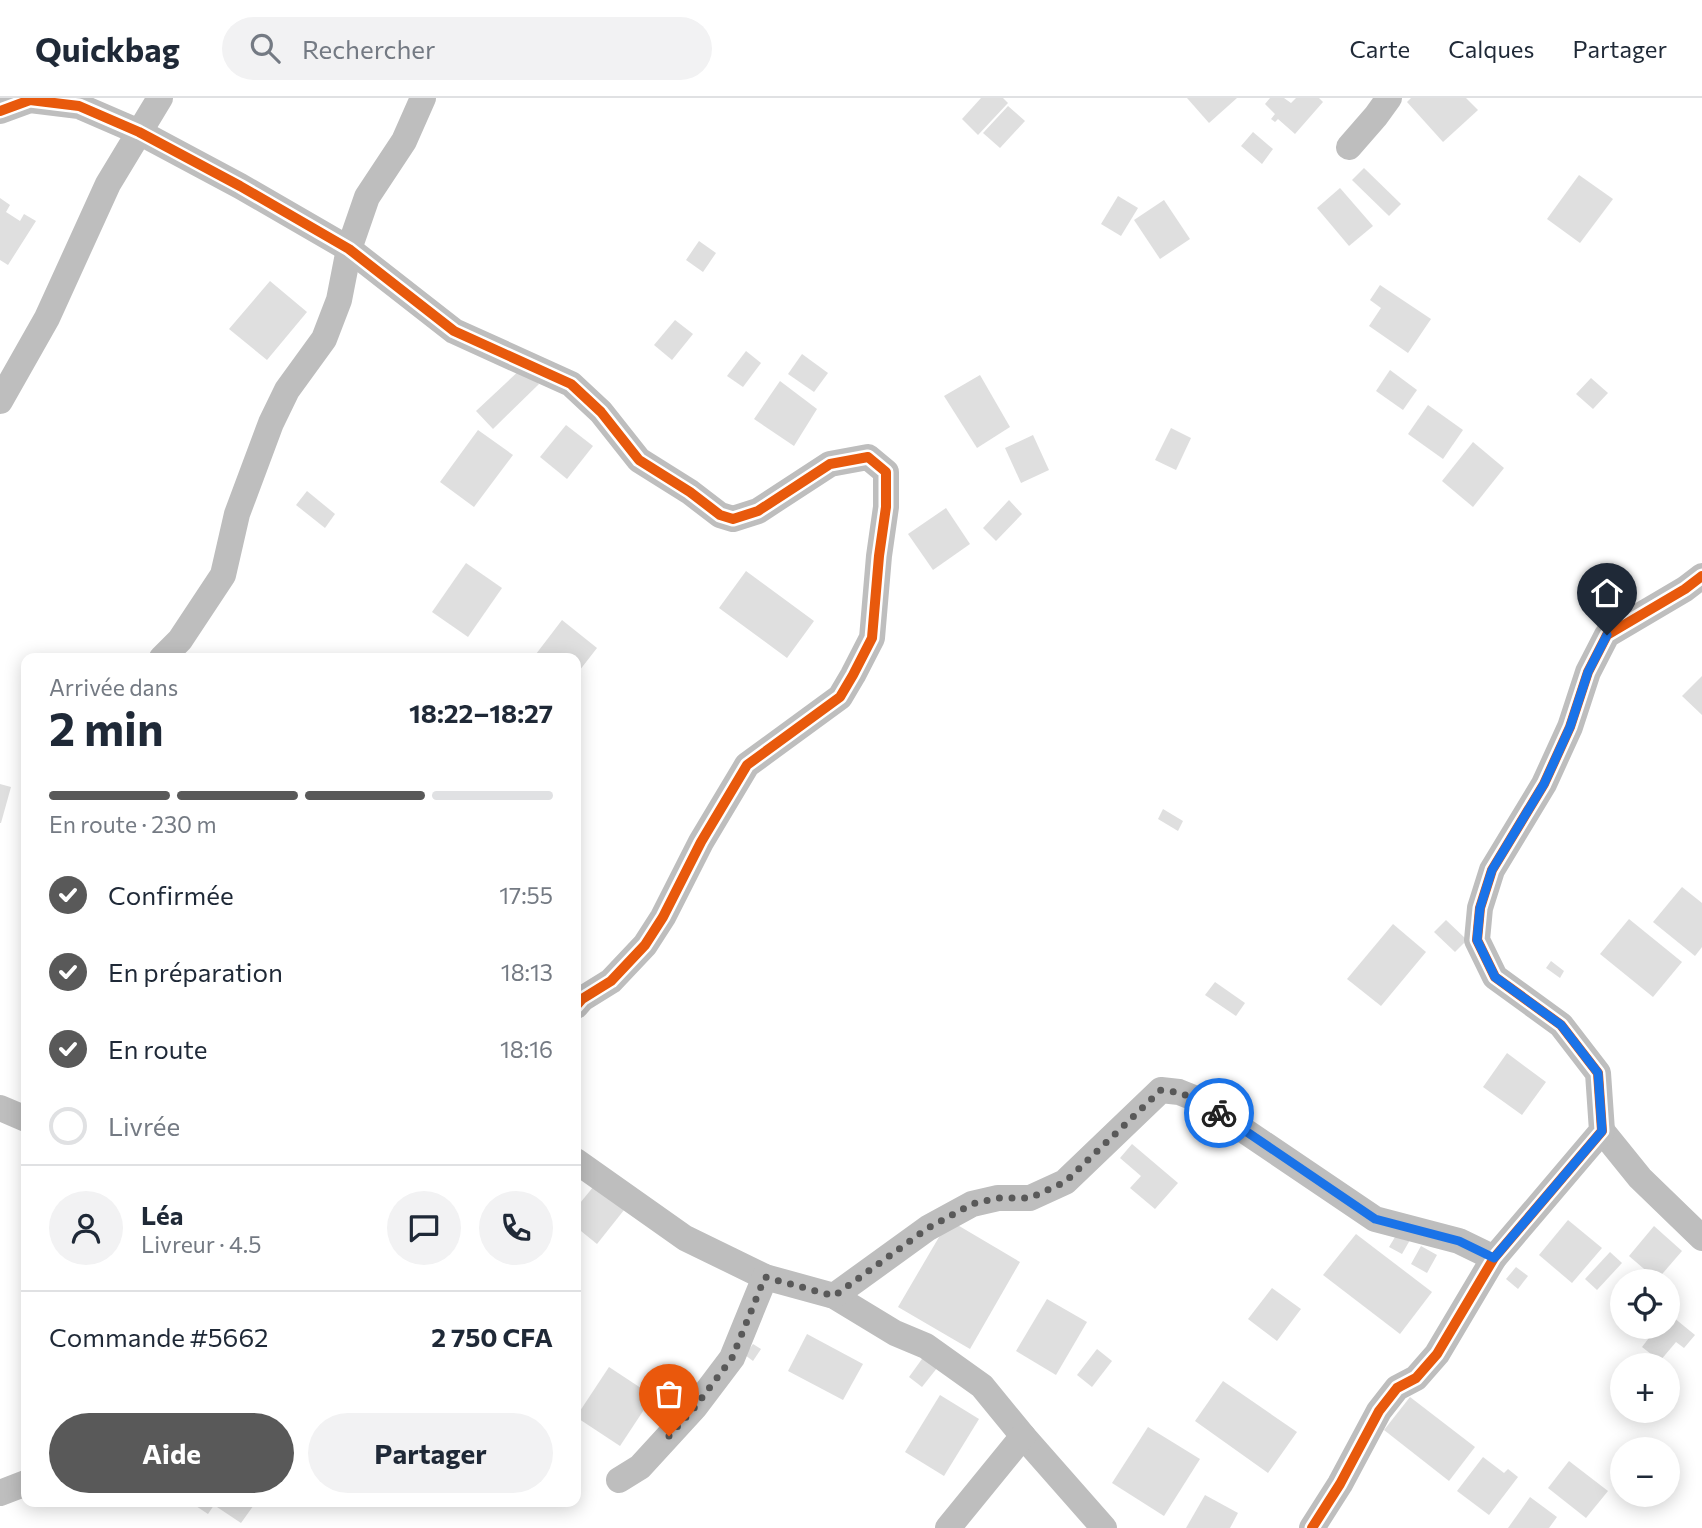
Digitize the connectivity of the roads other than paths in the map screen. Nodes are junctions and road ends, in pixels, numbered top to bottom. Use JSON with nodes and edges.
{"nodes":[{"id":1,"x":160,"y":98,"type":"edge"},
{"id":2,"x":424,"y":98,"type":"edge"},
{"id":3,"x":1389,"y":98,"type":"edge"},
{"id":4,"x":30,"y":99,"type":"edge"},
{"id":5,"x":0,"y":111,"type":"edge"},
{"id":6,"x":139,"y":132,"type":"junction"},
{"id":7,"x":1349,"y":147,"type":"dead end"},
{"id":8,"x":349,"y":248,"type":"junction"},
{"id":9,"x":0,"y":401,"type":"edge"},
{"id":10,"x":1702,"y":576,"type":"edge"},
{"id":11,"x":167,"y":653,"type":"edge"},
{"id":12,"x":581,"y":1000,"type":"edge"},
{"id":13,"x":0,"y":1108,"type":"edge"},
{"id":14,"x":21,"y":1117,"type":"edge"},
{"id":15,"x":1602,"y":1131,"type":"junction"},
{"id":16,"x":581,"y":1165,"type":"edge"},
{"id":17,"x":1702,"y":1238,"type":"edge"},
{"id":18,"x":1494,"y":1258,"type":"junction"},
{"id":19,"x":765,"y":1277,"type":"junction"},
{"id":20,"x":834,"y":1296,"type":"junction"},
{"id":21,"x":1023,"y":1436,"type":"junction"},
{"id":22,"x":619,"y":1480,"type":"dead end"},
{"id":23,"x":21,"y":1485,"type":"edge"},
{"id":24,"x":0,"y":1493,"type":"edge"},
{"id":25,"x":948,"y":1528,"type":"edge"},
{"id":26,"x":1104,"y":1528,"type":"edge"},
{"id":27,"x":1312,"y":1528,"type":"edge"}],
"edges":[{"from":1,"to":6,"type":"street"},
{"from":2,"to":8,"type":"street"},
{"from":3,"to":7,"type":"street"},
{"from":4,"to":5,"type":"street"},
{"from":4,"to":6,"type":"street"},
{"from":6,"to":8,"type":"street"},
{"from":6,"to":9,"type":"street"},
{"from":8,"to":11,"type":"street"},
{"from":8,"to":12,"type":"street"},
{"from":10,"to":15,"type":"street"},
{"from":13,"to":14,"type":"street"},
{"from":15,"to":17,"type":"street"},
{"from":15,"to":18,"type":"street"},
{"from":16,"to":19,"type":"street"},
{"from":18,"to":20,"type":"street"},
{"from":18,"to":27,"type":"street"},
{"from":19,"to":20,"type":"street"},
{"from":19,"to":22,"type":"street"},
{"from":20,"to":21,"type":"street"},
{"from":21,"to":25,"type":"street"},
{"from":21,"to":26,"type":"street"},
{"from":23,"to":24,"type":"street"}]}
